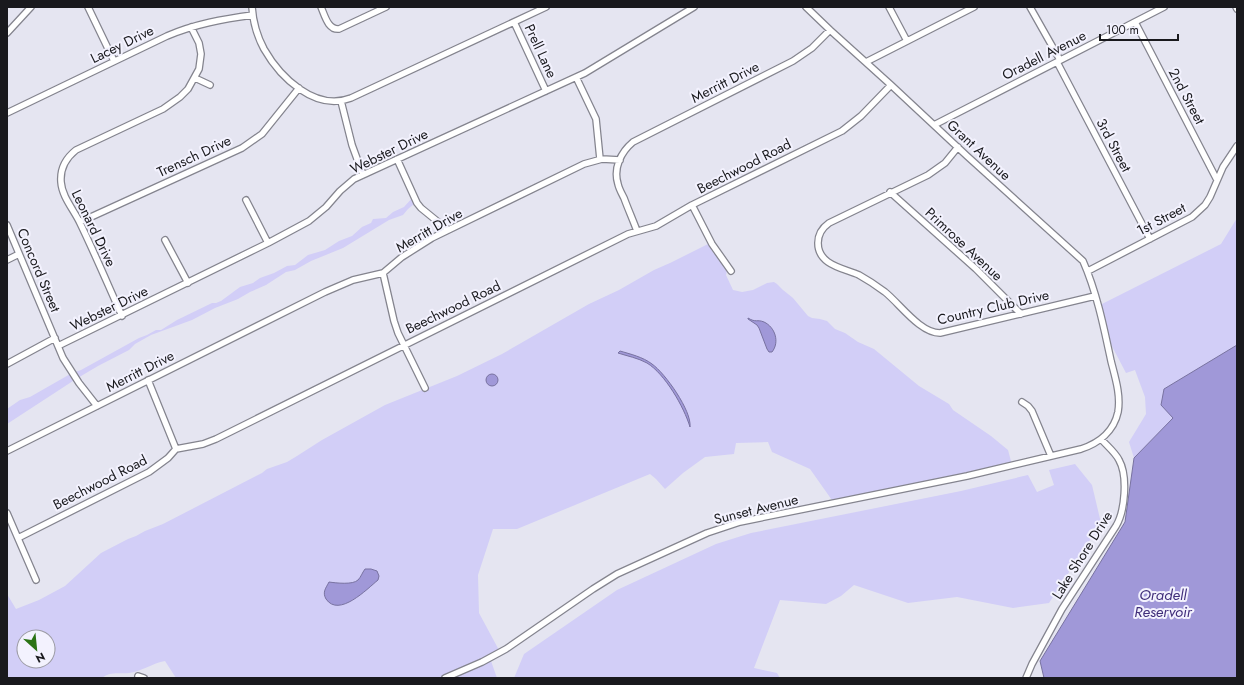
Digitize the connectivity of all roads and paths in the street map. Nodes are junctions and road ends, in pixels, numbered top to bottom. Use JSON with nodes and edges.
{"nodes":[{"id":1,"x":31,"y":7,"type":"edge"},
{"id":2,"x":88,"y":7,"type":"edge"},
{"id":3,"x":252,"y":7,"type":"edge"},
{"id":4,"x":321,"y":7,"type":"edge"},
{"id":5,"x":386,"y":7,"type":"edge"},
{"id":6,"x":546,"y":7,"type":"edge"},
{"id":7,"x":694,"y":7,"type":"edge"},
{"id":8,"x":806,"y":7,"type":"edge"},
{"id":9,"x":889,"y":7,"type":"edge"},
{"id":10,"x":974,"y":7,"type":"edge"},
{"id":11,"x":1030,"y":7,"type":"edge"},
{"id":12,"x":1164,"y":7,"type":"edge"},
{"id":13,"x":253,"y":15,"type":"junction"},
{"id":14,"x":514,"y":22,"type":"junction"},
{"id":15,"x":1135,"y":22,"type":"junction"},
{"id":16,"x":191,"y":27,"type":"junction"},
{"id":17,"x":830,"y":30,"type":"junction"},
{"id":18,"x":7,"y":33,"type":"edge"},
{"id":19,"x":907,"y":41,"type":"junction"},
{"id":20,"x":114,"y":61,"type":"junction"},
{"id":21,"x":1058,"y":61,"type":"junction"},
{"id":22,"x":866,"y":62,"type":"junction"},
{"id":23,"x":576,"y":77,"type":"junction"},
{"id":24,"x":194,"y":78,"type":"junction"},
{"id":25,"x":210,"y":85,"type":"dead end"},
{"id":26,"x":891,"y":85,"type":"junction"},
{"id":27,"x":299,"y":88,"type":"junction"},
{"id":28,"x":546,"y":91,"type":"junction"},
{"id":29,"x":341,"y":101,"type":"junction"},
{"id":30,"x":7,"y":113,"type":"edge"},
{"id":31,"x":934,"y":125,"type":"junction"},
{"id":32,"x":1237,"y":146,"type":"edge"},
{"id":33,"x":958,"y":148,"type":"junction"},
{"id":34,"x":397,"y":159,"type":"junction"},
{"id":35,"x":600,"y":159,"type":"junction"},
{"id":36,"x":620,"y":160,"type":"junction"},
{"id":37,"x":363,"y":175,"type":"junction"},
{"id":38,"x":1217,"y":180,"type":"junction"},
{"id":39,"x":890,"y":192,"type":"junction"},
{"id":40,"x":246,"y":200,"type":"dead end"},
{"id":41,"x":692,"y":205,"type":"junction"},
{"id":42,"x":80,"y":222,"type":"junction"},
{"id":43,"x":7,"y":225,"type":"edge"},
{"id":44,"x":448,"y":230,"type":"junction"},
{"id":45,"x":637,"y":231,"type":"junction"},
{"id":46,"x":1150,"y":239,"type":"junction"},
{"id":47,"x":165,"y":240,"type":"dead end"},
{"id":48,"x":268,"y":243,"type":"junction"},
{"id":49,"x":19,"y":254,"type":"junction"},
{"id":50,"x":7,"y":260,"type":"edge"},
{"id":51,"x":731,"y":271,"type":"dead end"},
{"id":52,"x":1088,"y":271,"type":"junction"},
{"id":53,"x":383,"y":273,"type":"junction"},
{"id":54,"x":188,"y":283,"type":"junction"},
{"id":55,"x":1095,"y":296,"type":"junction"},
{"id":56,"x":1021,"y":314,"type":"junction"},
{"id":57,"x":122,"y":316,"type":"junction"},
{"id":58,"x":55,"y":338,"type":"junction"},
{"id":59,"x":58,"y":346,"type":"junction"},
{"id":60,"x":404,"y":346,"type":"junction"},
{"id":61,"x":7,"y":364,"type":"edge"},
{"id":62,"x":148,"y":380,"type":"junction"},
{"id":63,"x":425,"y":388,"type":"dead end"},
{"id":64,"x":1022,"y":402,"type":"dead end"},
{"id":65,"x":97,"y":406,"type":"junction"},
{"id":66,"x":1101,"y":439,"type":"junction"},
{"id":67,"x":176,"y":449,"type":"junction"},
{"id":68,"x":7,"y":451,"type":"edge"},
{"id":69,"x":1051,"y":456,"type":"junction"},
{"id":70,"x":7,"y":513,"type":"edge"},
{"id":71,"x":18,"y":538,"type":"junction"},
{"id":72,"x":36,"y":580,"type":"dead end"},
{"id":73,"x":446,"y":678,"type":"edge"},
{"id":74,"x":1026,"y":678,"type":"edge"}],
"edges":[{"from":1,"to":18,"type":"street"},
{"from":2,"to":20,"type":"street"},
{"from":3,"to":13,"type":"street"},
{"from":4,"to":5,"type":"street"},
{"from":6,"to":14,"type":"street"},
{"from":7,"to":23,"type":"street","name":"Webster Drive"},
{"from":8,"to":17,"type":"street","name":"Grant Avenue"},
{"from":9,"to":19,"type":"street"},
{"from":10,"to":19,"type":"street"},
{"from":11,"to":21,"type":"street","name":"3rd Street"},
{"from":12,"to":15,"type":"street","name":"Oradell Avenue"},
{"from":13,"to":16,"type":"street","name":"Lacey Drive"},
{"from":13,"to":27,"type":"street"},
{"from":14,"to":28,"type":"street","name":"Prell Lane"},
{"from":14,"to":29,"type":"street"},
{"from":15,"to":21,"type":"street","name":"Oradell Avenue"},
{"from":15,"to":38,"type":"street","name":"2nd Street"},
{"from":16,"to":20,"type":"street","name":"Lacey Drive"},
{"from":16,"to":24,"type":"street","name":"Leonard Drive"},
{"from":17,"to":22,"type":"street","name":"Grant Avenue"},
{"from":17,"to":36,"type":"street","name":"Merritt Drive"},
{"from":19,"to":22,"type":"street"},
{"from":20,"to":30,"type":"street","name":"Lacey Drive"},
{"from":21,"to":31,"type":"street","name":"Oradell Avenue"},
{"from":21,"to":46,"type":"street","name":"3rd Street"},
{"from":22,"to":26,"type":"street","name":"Grant Avenue"},
{"from":23,"to":28,"type":"street","name":"Webster Drive"},
{"from":23,"to":35,"type":"street","name":"Prell Lane"},
{"from":24,"to":25,"type":"street"},
{"from":24,"to":42,"type":"street","name":"Leonard Drive"},
{"from":26,"to":31,"type":"street","name":"Grant Avenue"},
{"from":26,"to":41,"type":"street","name":"Beechwood Road"},
{"from":27,"to":29,"type":"street"},
{"from":27,"to":42,"type":"street","name":"Trensch Drive"},
{"from":28,"to":34,"type":"street","name":"Webster Drive"},
{"from":29,"to":37,"type":"street"},
{"from":31,"to":33,"type":"street","name":"Grant Avenue"},
{"from":32,"to":38,"type":"street","name":"1st Street"},
{"from":33,"to":39,"type":"street","name":"Country Club Drive"},
{"from":33,"to":52,"type":"street","name":"Grant Avenue"},
{"from":34,"to":37,"type":"street","name":"Webster Drive"},
{"from":34,"to":44,"type":"street"},
{"from":35,"to":36,"type":"street","name":"Merritt Drive"},
{"from":35,"to":44,"type":"street","name":"Merritt Drive"},
{"from":36,"to":45,"type":"street"},
{"from":37,"to":48,"type":"street","name":"Webster Drive"},
{"from":38,"to":46,"type":"street","name":"1st Street"},
{"from":39,"to":56,"type":"street","name":"Primrose Avenue"},
{"from":39,"to":56,"type":"street","name":"Country Club Drive"},
{"from":40,"to":48,"type":"street"},
{"from":41,"to":45,"type":"street","name":"Beechwood Road"},
{"from":41,"to":51,"type":"street"},
{"from":42,"to":57,"type":"street","name":"Leonard Drive"},
{"from":43,"to":49,"type":"street","name":"Concord Street"},
{"from":44,"to":53,"type":"street","name":"Merritt Drive"},
{"from":45,"to":60,"type":"street","name":"Beechwood Road"},
{"from":46,"to":52,"type":"street","name":"1st Street"},
{"from":47,"to":54,"type":"street"},
{"from":48,"to":54,"type":"street","name":"Webster Drive"},
{"from":49,"to":50,"type":"street"},
{"from":49,"to":58,"type":"street","name":"Concord Street"},
{"from":52,"to":55,"type":"street","name":"Grant Avenue"},
{"from":53,"to":60,"type":"street"},
{"from":53,"to":62,"type":"street","name":"Merritt Drive"},
{"from":54,"to":57,"type":"street","name":"Webster Drive"},
{"from":55,"to":56,"type":"street","name":"Country Club Drive"},
{"from":55,"to":66,"type":"street","name":"Grant Avenue"},
{"from":57,"to":59,"type":"street","name":"Webster Drive"},
{"from":58,"to":59,"type":"street","name":"Concord Street"},
{"from":58,"to":61,"type":"street"},
{"from":59,"to":65,"type":"street","name":"Concord Street"},
{"from":60,"to":63,"type":"street"},
{"from":60,"to":67,"type":"street","name":"Beechwood Road"},
{"from":62,"to":65,"type":"street","name":"Merritt Drive"},
{"from":62,"to":67,"type":"street"},
{"from":64,"to":69,"type":"street"},
{"from":65,"to":68,"type":"street","name":"Merritt Drive"},
{"from":66,"to":69,"type":"street","name":"Sunset Avenue"},
{"from":66,"to":74,"type":"street","name":"Lake Shore Drive"},
{"from":67,"to":71,"type":"street","name":"Beechwood Road"},
{"from":69,"to":73,"type":"street","name":"Sunset Avenue"},
{"from":70,"to":71,"type":"street"},
{"from":71,"to":72,"type":"street"}]}
